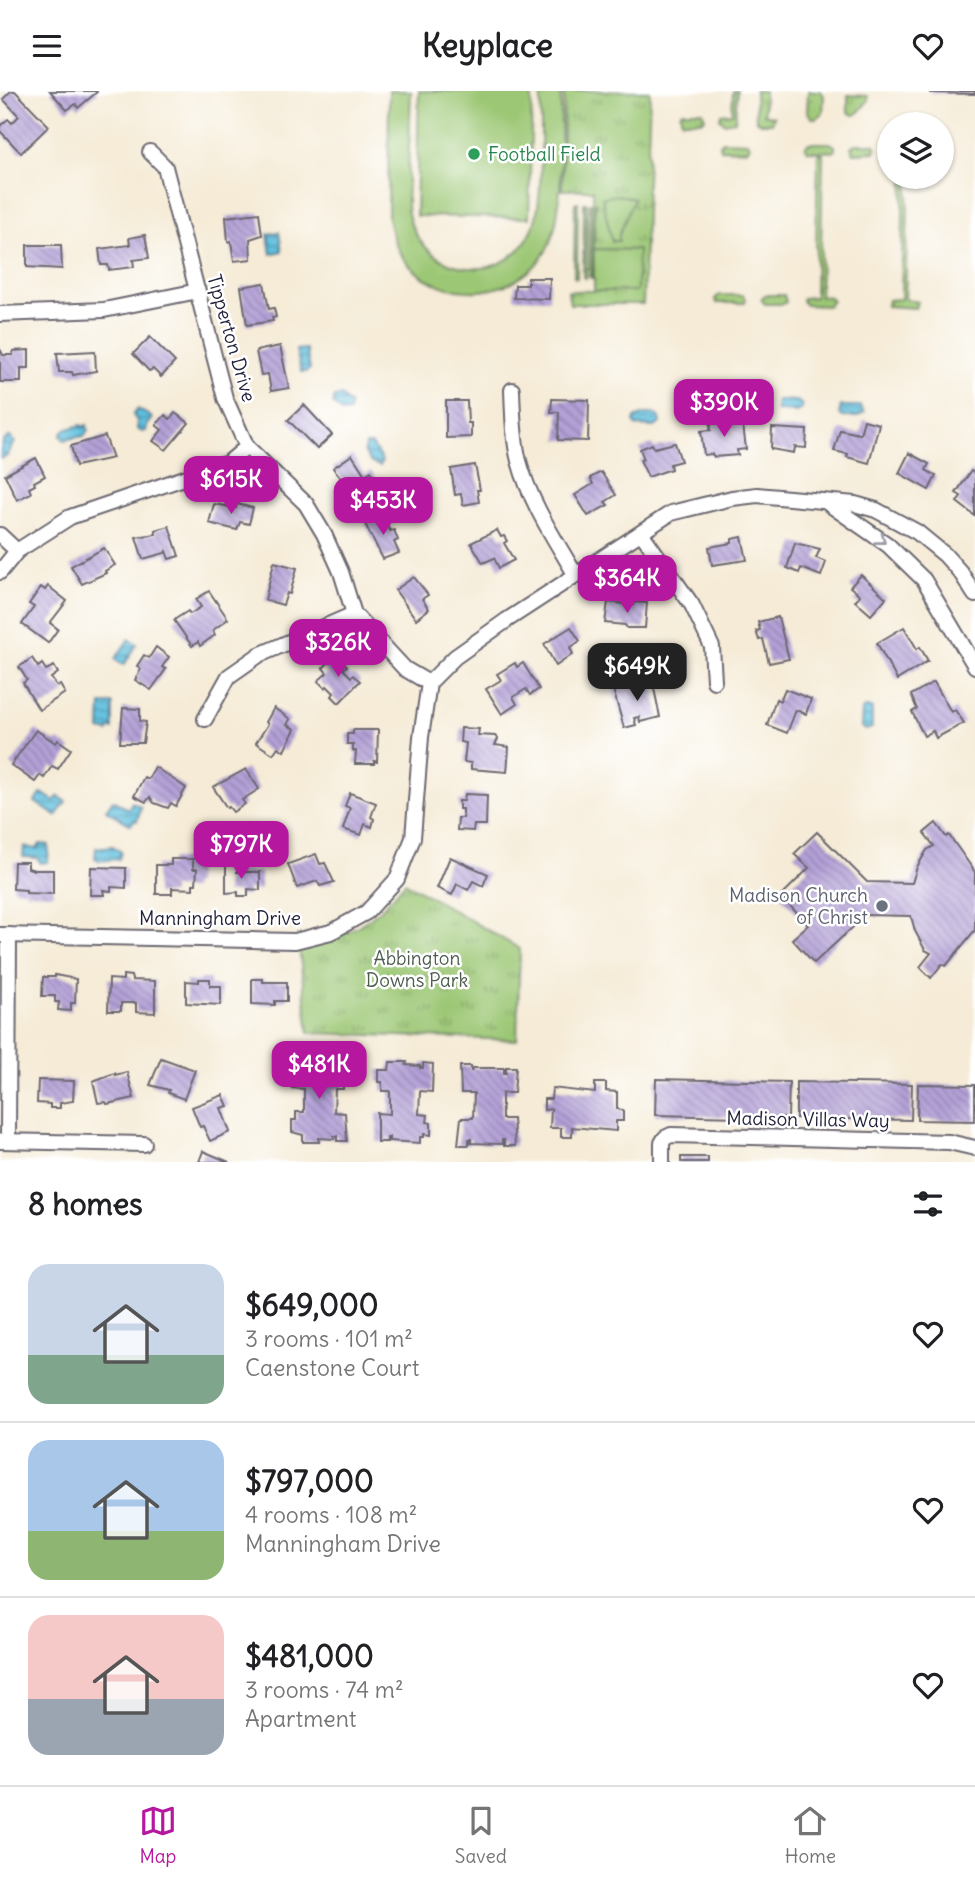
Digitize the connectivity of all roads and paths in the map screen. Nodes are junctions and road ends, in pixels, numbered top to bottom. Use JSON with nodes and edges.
{"nodes":[{"id":1,"x":150,"y":152,"type":"dead end"},
{"id":2,"x":198,"y":291,"type":"junction"},
{"id":3,"x":0,"y":314,"type":"edge"},
{"id":4,"x":512,"y":390,"type":"dead end"},
{"id":5,"x":247,"y":447,"type":"junction"},
{"id":6,"x":825,"y":502,"type":"junction"},
{"id":7,"x":642,"y":534,"type":"junction"},
{"id":8,"x":0,"y":535,"type":"edge"},
{"id":9,"x":17,"y":551,"type":"junction"},
{"id":10,"x":0,"y":572,"type":"edge"},
{"id":11,"x":575,"y":574,"type":"junction"},
{"id":12,"x":975,"y":595,"type":"edge"},
{"id":13,"x":354,"y":614,"type":"junction"},
{"id":14,"x":975,"y":666,"type":"edge"},
{"id":15,"x":714,"y":681,"type":"dead end"},
{"id":16,"x":429,"y":683,"type":"junction"},
{"id":17,"x":205,"y":719,"type":"dead end"},
{"id":18,"x":5,"y":935,"type":"edge"},
{"id":19,"x":4,"y":1141,"type":"edge"},
{"id":20,"x":144,"y":1144,"type":"dead end"},
{"id":21,"x":975,"y":1148,"type":"edge"},
{"id":22,"x":662,"y":1162,"type":"edge"}],
"edges":[{"from":1,"to":2,"type":"street","name":"Tipperton Drive"},
{"from":2,"to":3,"type":"street"},
{"from":2,"to":5,"type":"street","name":"Tipperton Drive"},
{"from":4,"to":11,"type":"street"},
{"from":5,"to":9,"type":"street"},
{"from":5,"to":13,"type":"street","name":"Tipperton Drive"},
{"from":6,"to":7,"type":"street"},
{"from":6,"to":12,"type":"street"},
{"from":6,"to":14,"type":"street","one_way":true},
{"from":7,"to":11,"type":"street"},
{"from":7,"to":15,"type":"street"},
{"from":8,"to":9,"type":"street"},
{"from":9,"to":10,"type":"street"},
{"from":11,"to":16,"type":"street"},
{"from":13,"to":16,"type":"street","name":"Tipperton Drive"},
{"from":13,"to":17,"type":"street"},
{"from":16,"to":18,"type":"street","name":"Manningham Drive"},
{"from":18,"to":19,"type":"street"},
{"from":19,"to":20,"type":"street"},
{"from":21,"to":22,"type":"street","name":"Madison Villas Way"}]}
